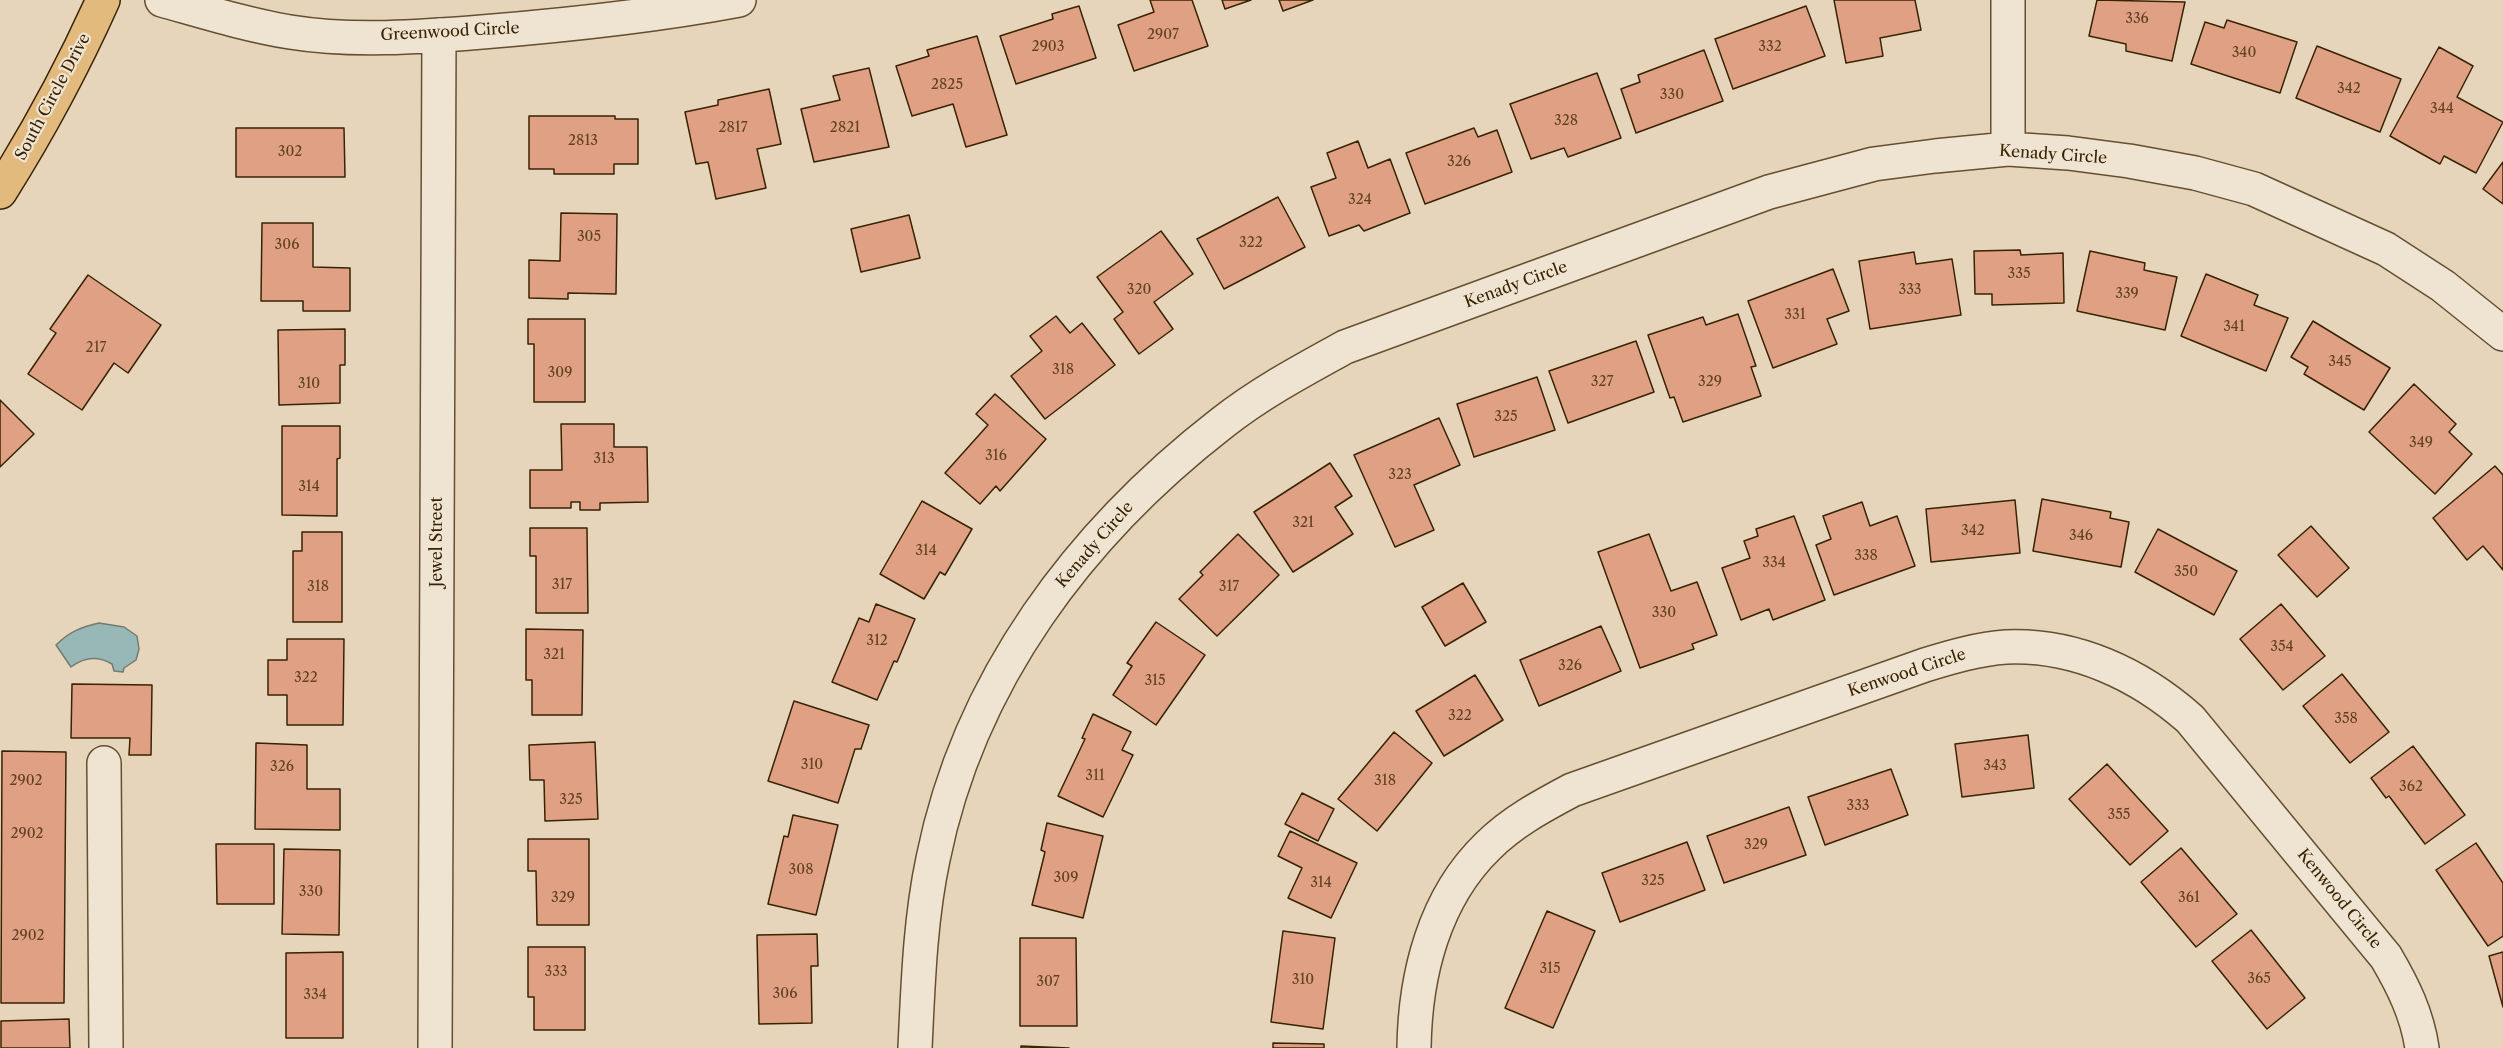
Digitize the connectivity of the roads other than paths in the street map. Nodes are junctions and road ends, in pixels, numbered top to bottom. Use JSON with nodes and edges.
{"nodes":[{"id":1,"x":103,"y":0,"type":"edge"},
{"id":2,"x":162,"y":0,"type":"edge"},
{"id":3,"x":739,"y":0,"type":"edge"},
{"id":4,"x":2008,"y":0,"type":"edge"},
{"id":5,"x":439,"y":35,"type":"junction"},
{"id":6,"x":2008,"y":149,"type":"junction"},
{"id":7,"x":0,"y":192,"type":"edge"},
{"id":8,"x":2503,"y":334,"type":"edge"},
{"id":9,"x":104,"y":763,"type":"dead end"},
{"id":10,"x":106,"y":1048,"type":"edge"},
{"id":11,"x":435,"y":1048,"type":"edge"},
{"id":12,"x":915,"y":1048,"type":"edge"},
{"id":13,"x":1414,"y":1048,"type":"edge"},
{"id":14,"x":2422,"y":1048,"type":"edge"}],
"edges":[{"from":1,"to":7,"type":"main road","name":"South Circle Drive"},
{"from":2,"to":5,"type":"street","name":"Greenwood Circle"},
{"from":3,"to":5,"type":"street","name":"Greenwood Circle"},
{"from":4,"to":6,"type":"street"},
{"from":5,"to":11,"type":"street","name":"Jewel Street"},
{"from":6,"to":8,"type":"street","name":"Kenady Circle"},
{"from":6,"to":12,"type":"street","name":"Kenady Circle"},
{"from":9,"to":10,"type":"street"},
{"from":13,"to":14,"type":"street","name":"Kenwood Circle"}]}
